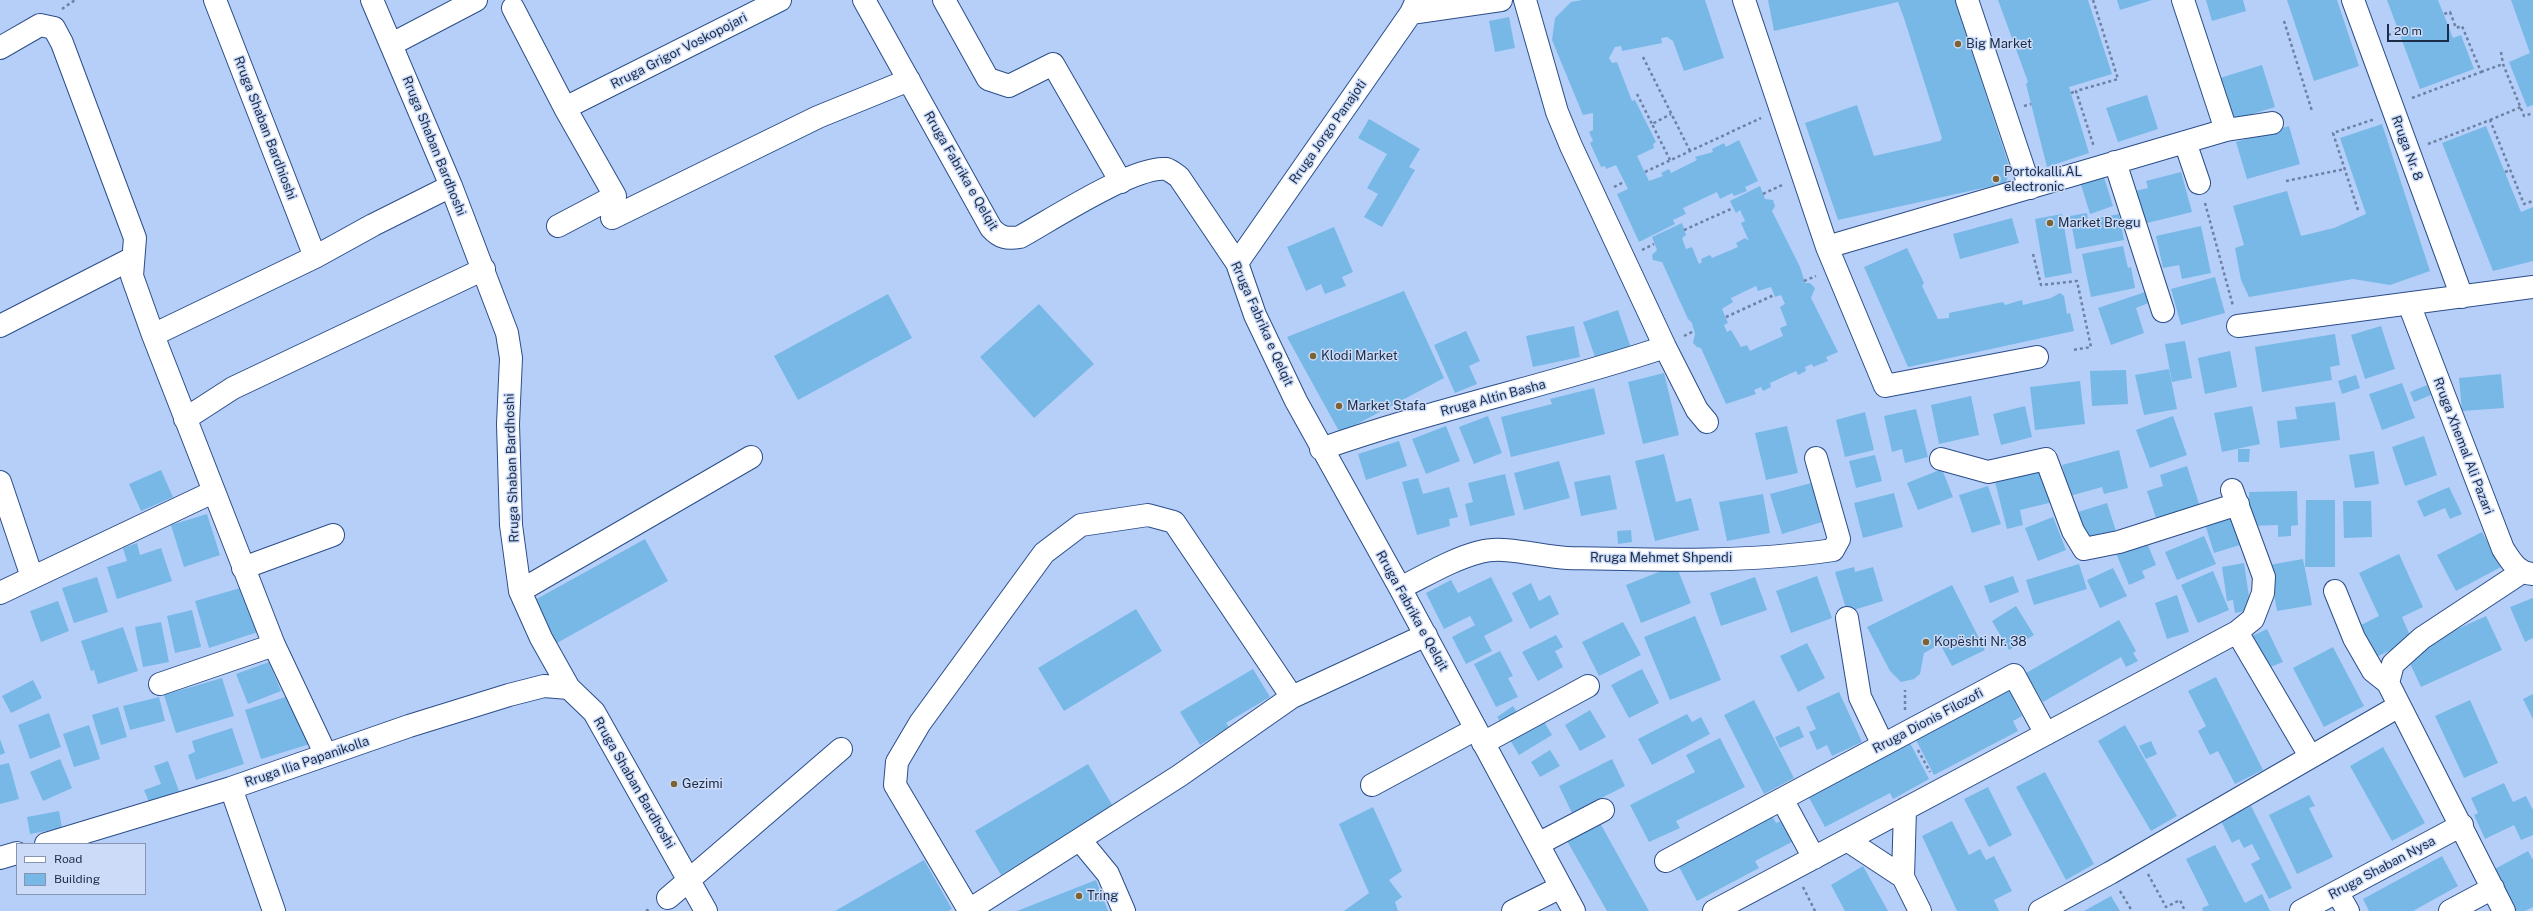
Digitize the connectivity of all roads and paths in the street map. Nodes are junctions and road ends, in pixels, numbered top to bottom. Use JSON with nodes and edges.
{"nodes":[{"id":1,"x":215,"y":0,"type":"edge"},
{"id":2,"x":372,"y":0,"type":"edge"},
{"id":3,"x":476,"y":0,"type":"edge"},
{"id":4,"x":780,"y":0,"type":"edge"},
{"id":5,"x":864,"y":0,"type":"edge"},
{"id":6,"x":944,"y":0,"type":"edge"},
{"id":7,"x":1501,"y":0,"type":"edge"},
{"id":8,"x":1525,"y":0,"type":"edge"},
{"id":9,"x":1744,"y":0,"type":"edge"},
{"id":10,"x":1968,"y":0,"type":"edge"},
{"id":11,"x":2093,"y":0,"type":"edge"},
{"id":12,"x":2183,"y":0,"type":"edge"},
{"id":13,"x":2353,"y":0,"type":"edge"},
{"id":14,"x":1414,"y":7,"type":"edge"},
{"id":15,"x":513,"y":8,"type":"dead end"},
{"id":16,"x":2444,"y":14,"type":"dead end"},
{"id":17,"x":2284,"y":21,"type":"dead end"},
{"id":18,"x":392,"y":44,"type":"junction"},
{"id":19,"x":0,"y":48,"type":"edge"},
{"id":20,"x":2502,"y":52,"type":"dead end"},
{"id":21,"x":1643,"y":57,"type":"dead end"},
{"id":22,"x":2503,"y":64,"type":"junction"},
{"id":23,"x":2481,"y":72,"type":"junction"},
{"id":24,"x":909,"y":80,"type":"junction"},
{"id":25,"x":2076,"y":91,"type":"junction"},
{"id":26,"x":2071,"y":93,"type":"dead end"},
{"id":27,"x":1637,"y":94,"type":"dead end"},
{"id":28,"x":571,"y":105,"type":"junction"},
{"id":29,"x":2521,"y":107,"type":"junction"},
{"id":30,"x":1781,"y":109,"type":"junction"},
{"id":31,"x":2393,"y":109,"type":"junction"},
{"id":32,"x":2312,"y":111,"type":"dead end"},
{"id":33,"x":2533,"y":113,"type":"edge"},
{"id":34,"x":1671,"y":114,"type":"junction"},
{"id":35,"x":2490,"y":120,"type":"junction"},
{"id":36,"x":2272,"y":123,"type":"dead end"},
{"id":37,"x":1652,"y":124,"type":"junction"},
{"id":38,"x":2226,"y":130,"type":"junction"},
{"id":39,"x":2185,"y":142,"type":"junction"},
{"id":40,"x":1690,"y":151,"type":"junction"},
{"id":41,"x":2409,"y":152,"type":"junction"},
{"id":42,"x":1670,"y":160,"type":"junction"},
{"id":43,"x":2108,"y":165,"type":"junction"},
{"id":44,"x":2345,"y":169,"type":"junction"},
{"id":45,"x":2510,"y":170,"type":"junction"},
{"id":46,"x":1645,"y":172,"type":"dead end"},
{"id":47,"x":2505,"y":172,"type":"dead end"},
{"id":48,"x":2286,"y":181,"type":"dead end"},
{"id":49,"x":1121,"y":182,"type":"junction"},
{"id":50,"x":1624,"y":182,"type":"dead end"},
{"id":51,"x":2199,"y":183,"type":"joint"},
{"id":52,"x":1782,"y":185,"type":"dead end"},
{"id":53,"x":451,"y":186,"type":"junction"},
{"id":54,"x":1613,"y":188,"type":"dead end"},
{"id":55,"x":2030,"y":188,"type":"junction"},
{"id":56,"x":1763,"y":194,"type":"dead end"},
{"id":57,"x":2533,"y":200,"type":"edge"},
{"id":58,"x":1733,"y":208,"type":"dead end"},
{"id":59,"x":2358,"y":210,"type":"dead end"},
{"id":60,"x":612,"y":218,"type":"dead end"},
{"id":61,"x":558,"y":226,"type":"dead end"},
{"id":62,"x":1684,"y":230,"type":"dead end"},
{"id":63,"x":1827,"y":247,"type":"junction"},
{"id":64,"x":2033,"y":254,"type":"dead end"},
{"id":65,"x":315,"y":257,"type":"junction"},
{"id":66,"x":133,"y":258,"type":"junction"},
{"id":67,"x":1237,"y":263,"type":"junction"},
{"id":68,"x":484,"y":269,"type":"junction"},
{"id":69,"x":2533,"y":287,"type":"edge"},
{"id":70,"x":1774,"y":295,"type":"dead end"},
{"id":71,"x":2462,"y":297,"type":"junction"},
{"id":72,"x":2409,"y":304,"type":"junction"},
{"id":73,"x":2163,"y":311,"type":"dead end"},
{"id":74,"x":1726,"y":317,"type":"dead end"},
{"id":75,"x":0,"y":326,"type":"edge"},
{"id":76,"x":2238,"y":326,"type":"joint"},
{"id":77,"x":153,"y":335,"type":"junction"},
{"id":78,"x":1665,"y":346,"type":"junction"},
{"id":79,"x":2073,"y":350,"type":"dead end"},
{"id":80,"x":2037,"y":357,"type":"dead end"},
{"id":81,"x":185,"y":419,"type":"junction"},
{"id":82,"x":1707,"y":422,"type":"dead end"},
{"id":83,"x":1321,"y":449,"type":"junction"},
{"id":84,"x":751,"y":457,"type":"dead end"},
{"id":85,"x":1816,"y":458,"type":"dead end"},
{"id":86,"x":1941,"y":459,"type":"dead end"},
{"id":87,"x":0,"y":482,"type":"edge"},
{"id":88,"x":213,"y":492,"type":"junction"},
{"id":89,"x":333,"y":535,"type":"dead end"},
{"id":90,"x":243,"y":568,"type":"junction"},
{"id":91,"x":2528,"y":573,"type":"edge"},
{"id":92,"x":32,"y":577,"type":"junction"},
{"id":93,"x":1400,"y":588,"type":"junction"},
{"id":94,"x":520,"y":591,"type":"junction"},
{"id":95,"x":2335,"y":591,"type":"dead end"},
{"id":96,"x":0,"y":593,"type":"edge"},
{"id":97,"x":1847,"y":618,"type":"dead end"},
{"id":98,"x":2237,"y":632,"type":"junction"},
{"id":99,"x":1426,"y":635,"type":"junction"},
{"id":100,"x":274,"y":645,"type":"junction"},
{"id":101,"x":2388,"y":683,"type":"junction"},
{"id":102,"x":160,"y":684,"type":"dead end"},
{"id":103,"x":1588,"y":686,"type":"dead end"},
{"id":104,"x":569,"y":688,"type":"junction"},
{"id":105,"x":1905,"y":690,"type":"dead end"},
{"id":106,"x":1292,"y":697,"type":"junction"},
{"id":107,"x":2399,"y":706,"type":"junction"},
{"id":108,"x":1905,"y":710,"type":"dead end"},
{"id":109,"x":1908,"y":732,"type":"junction"},
{"id":110,"x":2046,"y":734,"type":"junction"},
{"id":111,"x":1480,"y":736,"type":"junction"},
{"id":112,"x":1883,"y":745,"type":"junction"},
{"id":113,"x":840,"y":748,"type":"dead end"},
{"id":114,"x":326,"y":755,"type":"junction"},
{"id":115,"x":2310,"y":756,"type":"junction"},
{"id":116,"x":1372,"y":785,"type":"dead end"},
{"id":117,"x":231,"y":788,"type":"junction"},
{"id":118,"x":1940,"y":790,"type":"junction"},
{"id":119,"x":1782,"y":799,"type":"junction"},
{"id":120,"x":1905,"y":809,"type":"junction"},
{"id":121,"x":1603,"y":810,"type":"dead end"},
{"id":122,"x":2462,"y":826,"type":"junction"},
{"id":123,"x":1080,"y":840,"type":"junction"},
{"id":124,"x":1847,"y":840,"type":"junction"},
{"id":125,"x":49,"y":843,"type":"edge"},
{"id":126,"x":1538,"y":844,"type":"junction"},
{"id":127,"x":16,"y":853,"type":"edge"},
{"id":128,"x":2139,"y":857,"type":"junction"},
{"id":129,"x":0,"y":858,"type":"edge"},
{"id":130,"x":1814,"y":858,"type":"junction"},
{"id":131,"x":1666,"y":861,"type":"dead end"},
{"id":132,"x":1794,"y":868,"type":"junction"},
{"id":133,"x":1903,"y":877,"type":"junction"},
{"id":134,"x":689,"y":880,"type":"junction"},
{"id":135,"x":1561,"y":888,"type":"junction"},
{"id":136,"x":2493,"y":888,"type":"junction"},
{"id":137,"x":2337,"y":892,"type":"junction"},
{"id":138,"x":668,"y":898,"type":"dead end"},
{"id":139,"x":274,"y":911,"type":"edge"},
{"id":140,"x":706,"y":911,"type":"edge"},
{"id":141,"x":1124,"y":911,"type":"edge"},
{"id":142,"x":1513,"y":911,"type":"edge"},
{"id":143,"x":1574,"y":911,"type":"edge"},
{"id":144,"x":1714,"y":911,"type":"edge"},
{"id":145,"x":1815,"y":911,"type":"edge"},
{"id":146,"x":1920,"y":911,"type":"edge"},
{"id":147,"x":2040,"y":911,"type":"edge"},
{"id":148,"x":2185,"y":911,"type":"edge"},
{"id":149,"x":2301,"y":911,"type":"edge"},
{"id":150,"x":2348,"y":911,"type":"edge"},
{"id":151,"x":2450,"y":911,"type":"edge"},
{"id":152,"x":2504,"y":911,"type":"edge"}],
"edges":[{"from":1,"to":65,"type":"street","name":"Rruga Shaban Bardhioshi"},
{"from":2,"to":18,"type":"street","name":"Rruga Shaban Bardhoshi"},
{"from":3,"to":18,"type":"street"},
{"from":4,"to":28,"type":"street","name":"Rruga Grigor Voskopojari"},
{"from":5,"to":24,"type":"street","name":"Rruga Fabrika e Qelqit"},
{"from":6,"to":49,"type":"street"},
{"from":7,"to":14,"type":"street"},
{"from":8,"to":78,"type":"street"},
{"from":9,"to":30,"type":"street"},
{"from":10,"to":55,"type":"street"},
{"from":11,"to":25,"type":"path"},
{"from":12,"to":38,"type":"street"},
{"from":13,"to":31,"type":"street","name":"Rruga Nr. 8"},
{"from":14,"to":67,"type":"street","name":"Rruga Jorgo Panajoti"},
{"from":15,"to":28,"type":"street"},
{"from":16,"to":23,"type":"path"},
{"from":17,"to":32,"type":"path"},
{"from":18,"to":53,"type":"street","name":"Rruga Shaban Bardhoshi"},
{"from":19,"to":66,"type":"street"},
{"from":20,"to":22,"type":"path"},
{"from":21,"to":34,"type":"path"},
{"from":22,"to":23,"type":"path"},
{"from":22,"to":29,"type":"path"},
{"from":23,"to":31,"type":"path"},
{"from":24,"to":49,"type":"street","name":"Rruga Fabrika e Qelqit"},
{"from":24,"to":60,"type":"street"},
{"from":25,"to":26,"type":"path"},
{"from":25,"to":43,"type":"path"},
{"from":27,"to":37,"type":"path"},
{"from":28,"to":61,"type":"street"},
{"from":29,"to":33,"type":"path"},
{"from":29,"to":35,"type":"path"},
{"from":30,"to":40,"type":"path"},
{"from":30,"to":63,"type":"street"},
{"from":31,"to":41,"type":"street","name":"Rruga Nr. 8"},
{"from":31,"to":44,"type":"path"},
{"from":34,"to":37,"type":"path"},
{"from":34,"to":40,"type":"path"},
{"from":35,"to":41,"type":"path"},
{"from":35,"to":45,"type":"path"},
{"from":36,"to":38,"type":"street"},
{"from":37,"to":42,"type":"path"},
{"from":38,"to":39,"type":"street"},
{"from":39,"to":43,"type":"street"},
{"from":39,"to":51,"type":"street"},
{"from":40,"to":42,"type":"path"},
{"from":41,"to":71,"type":"street","name":"Rruga Nr. 8"},
{"from":42,"to":46,"type":"path"},
{"from":43,"to":55,"type":"street"},
{"from":43,"to":73,"type":"street"},
{"from":44,"to":48,"type":"path"},
{"from":44,"to":59,"type":"path"},
{"from":45,"to":47,"type":"path"},
{"from":45,"to":57,"type":"path"},
{"from":49,"to":67,"type":"street","name":"Rruga Fabrika e Qelqit"},
{"from":50,"to":54,"type":"path"},
{"from":51,"to":76,"type":"path"},
{"from":52,"to":56,"type":"path"},
{"from":53,"to":65,"type":"street"},
{"from":53,"to":68,"type":"street","name":"Rruga Shaban Bardhoshi"},
{"from":55,"to":63,"type":"street"},
{"from":58,"to":62,"type":"path"},
{"from":63,"to":80,"type":"street"},
{"from":64,"to":79,"type":"path"},
{"from":65,"to":77,"type":"street"},
{"from":66,"to":75,"type":"street"},
{"from":66,"to":77,"type":"street"},
{"from":67,"to":83,"type":"street","name":"Rruga Fabrika e Qelqit"},
{"from":68,"to":81,"type":"street"},
{"from":68,"to":94,"type":"street","name":"Rruga Shaban Bardhoshi"},
{"from":69,"to":71,"type":"street"},
{"from":70,"to":74,"type":"path"},
{"from":71,"to":72,"type":"street"},
{"from":72,"to":76,"type":"street"},
{"from":72,"to":91,"type":"street","name":"Rruga Xhemal Ali Pazari"},
{"from":77,"to":81,"type":"street"},
{"from":78,"to":82,"type":"street"},
{"from":78,"to":83,"type":"street","name":"Rruga Altin Basha"},
{"from":81,"to":88,"type":"street"},
{"from":83,"to":93,"type":"street","name":"Rruga Fabrika e Qelqit"},
{"from":84,"to":94,"type":"street"},
{"from":85,"to":93,"type":"street","name":"Rruga Mehmet Shpendi"},
{"from":86,"to":98,"type":"street"},
{"from":87,"to":92,"type":"street"},
{"from":88,"to":90,"type":"street"},
{"from":88,"to":92,"type":"street"},
{"from":89,"to":90,"type":"street"},
{"from":90,"to":100,"type":"street"},
{"from":91,"to":101,"type":"street"},
{"from":92,"to":96,"type":"street"},
{"from":93,"to":99,"type":"street","name":"Rruga Fabrika e Qelqit"},
{"from":94,"to":104,"type":"street","name":"Rruga Shaban Bardhoshi"},
{"from":95,"to":101,"type":"street"},
{"from":97,"to":112,"type":"street"},
{"from":98,"to":110,"type":"street"},
{"from":98,"to":115,"type":"street"},
{"from":99,"to":106,"type":"street"},
{"from":99,"to":111,"type":"street","name":"Rruga Fabrika e Qelqit"},
{"from":100,"to":102,"type":"street"},
{"from":100,"to":114,"type":"street"},
{"from":101,"to":107,"type":"street"},
{"from":103,"to":111,"type":"street"},
{"from":104,"to":114,"type":"street","name":"Rruga Ilia Papanikolla"},
{"from":104,"to":134,"type":"street","name":"Rruga Shaban Bardhoshi"},
{"from":105,"to":108,"type":"path"},
{"from":106,"to":123,"type":"street"},
{"from":106,"to":123,"type":"street"},
{"from":107,"to":115,"type":"street"},
{"from":107,"to":122,"type":"street"},
{"from":109,"to":110,"type":"street","name":"Rruga Dionis Filozofi"},
{"from":109,"to":112,"type":"street","name":"Rruga Dionis Filozofi"},
{"from":109,"to":118,"type":"path"},
{"from":110,"to":118,"type":"street"},
{"from":111,"to":116,"type":"street"},
{"from":111,"to":126,"type":"street","name":"Rruga Fabrika e Qelqit"},
{"from":112,"to":119,"type":"street","name":"Rruga Dionis Filozofi"},
{"from":113,"to":134,"type":"street"},
{"from":114,"to":117,"type":"street","name":"Rruga Ilia Papanikolla"},
{"from":115,"to":128,"type":"street"},
{"from":117,"to":125,"type":"street","name":"Rruga Ilia Papanikolla"},
{"from":117,"to":139,"type":"street"},
{"from":118,"to":120,"type":"street"},
{"from":119,"to":130,"type":"street"},
{"from":119,"to":131,"type":"street","name":"Rruga Dionis Filozofi"},
{"from":120,"to":124,"type":"street"},
{"from":120,"to":133,"type":"street"},
{"from":121,"to":126,"type":"street"},
{"from":122,"to":136,"type":"street"},
{"from":122,"to":137,"type":"street","name":"Rruga Shaban Nysa"},
{"from":123,"to":141,"type":"street"},
{"from":124,"to":130,"type":"street"},
{"from":124,"to":133,"type":"street"},
{"from":126,"to":135,"type":"street","name":"Rruga Fabrika e Qelqit"},
{"from":127,"to":129,"type":"street"},
{"from":128,"to":147,"type":"street"},
{"from":128,"to":148,"type":"path"},
{"from":130,"to":132,"type":"street"},
{"from":132,"to":144,"type":"street"},
{"from":132,"to":145,"type":"path"},
{"from":133,"to":146,"type":"street"},
{"from":134,"to":138,"type":"street"},
{"from":134,"to":140,"type":"street","name":"Rruga Shaban Bardhoshi"},
{"from":135,"to":142,"type":"street"},
{"from":135,"to":143,"type":"street","name":"Rruga Fabrika e Qelqit"},
{"from":136,"to":151,"type":"street"},
{"from":136,"to":152,"type":"street"},
{"from":137,"to":149,"type":"street","name":"Rruga Shaban Nysa"},
{"from":137,"to":150,"type":"street"}]}
